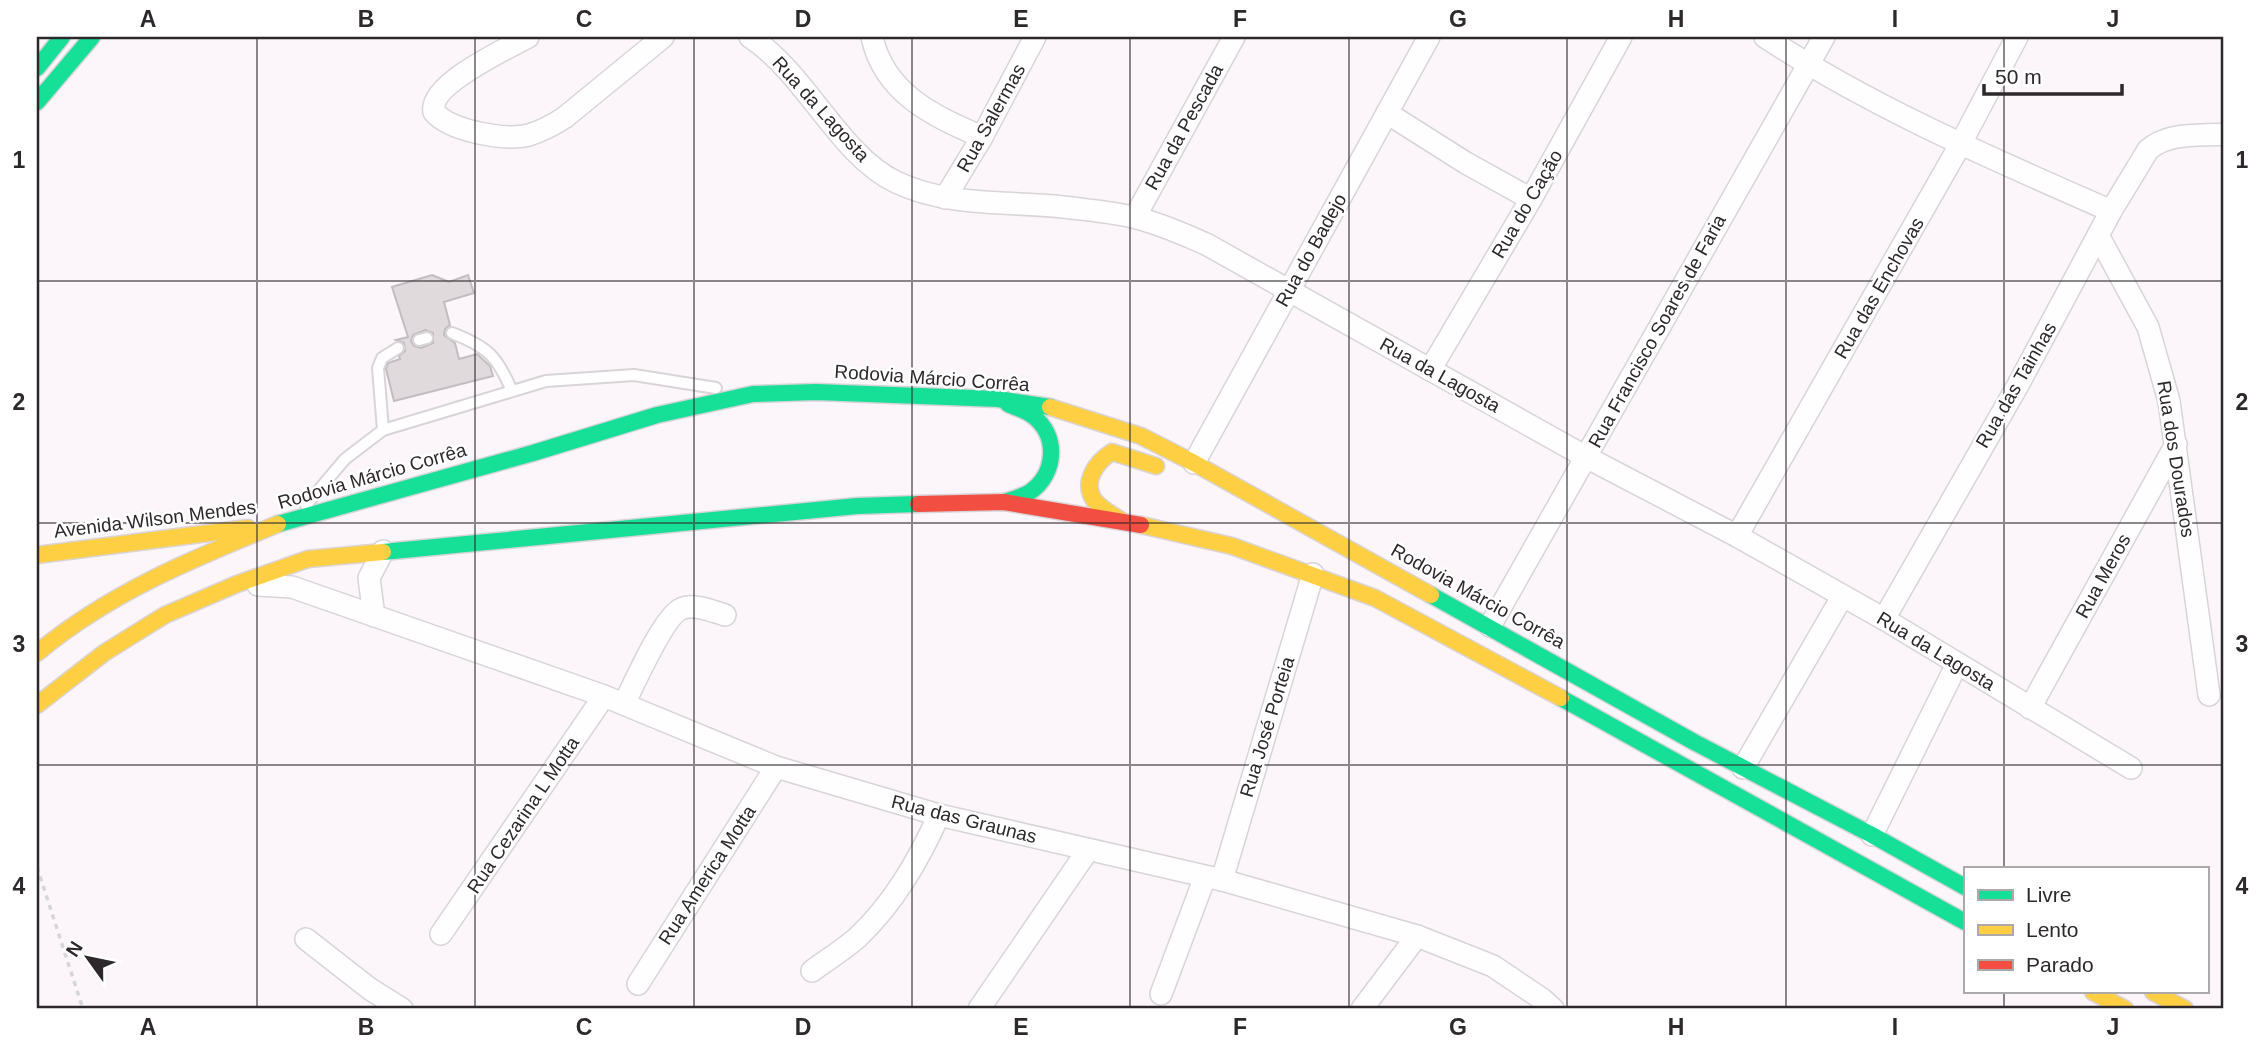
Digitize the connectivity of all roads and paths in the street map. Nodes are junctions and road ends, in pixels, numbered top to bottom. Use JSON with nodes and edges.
{"nodes":[{"id":1,"x":62,"y":37,"type":"edge"},
{"id":2,"x":92,"y":37,"type":"edge"},
{"id":3,"x":528,"y":37,"type":"edge"},
{"id":4,"x":663,"y":37,"type":"edge"},
{"id":5,"x":750,"y":37,"type":"edge"},
{"id":6,"x":872,"y":37,"type":"edge"},
{"id":7,"x":1035,"y":37,"type":"edge"},
{"id":8,"x":1234,"y":37,"type":"edge"},
{"id":9,"x":1429,"y":37,"type":"edge"},
{"id":10,"x":1621,"y":37,"type":"edge"},
{"id":11,"x":1765,"y":37,"type":"edge"},
{"id":12,"x":1824,"y":37,"type":"edge"},
{"id":13,"x":2017,"y":37,"type":"edge"},
{"id":14,"x":1808,"y":65,"type":"junction"},
{"id":15,"x":37,"y":68,"type":"edge"},
{"id":16,"x":37,"y":102,"type":"edge"},
{"id":17,"x":1387,"y":113,"type":"junction"},
{"id":18,"x":2224,"y":134,"type":"edge"},
{"id":19,"x":982,"y":137,"type":"junction"},
{"id":20,"x":1960,"y":145,"type":"junction"},
{"id":21,"x":945,"y":198,"type":"junction"},
{"id":22,"x":1531,"y":200,"type":"junction"},
{"id":23,"x":2111,"y":211,"type":"junction"},
{"id":24,"x":1135,"y":217,"type":"junction"},
{"id":25,"x":2099,"y":237,"type":"junction"},
{"id":26,"x":1288,"y":291,"type":"junction"},
{"id":27,"x":452,"y":333,"type":"dead end"},
{"id":28,"x":398,"y":348,"type":"dead end"},
{"id":29,"x":1430,"y":370,"type":"junction"},
{"id":30,"x":512,"y":391,"type":"junction"},
{"id":31,"x":753,"y":394,"type":"junction"},
{"id":32,"x":998,"y":399,"type":"junction"},
{"id":33,"x":383,"y":430,"type":"junction"},
{"id":34,"x":2176,"y":444,"type":"junction"},
{"id":35,"x":1586,"y":457,"type":"junction"},
{"id":36,"x":1181,"y":469,"type":"junction"},
{"id":37,"x":1004,"y":502,"type":"junction"},
{"id":38,"x":1122,"y":521,"type":"junction"},
{"id":39,"x":285,"y":522,"type":"junction"},
{"id":40,"x":1737,"y":536,"type":"junction"},
{"id":41,"x":383,"y":551,"type":"junction"},
{"id":42,"x":37,"y":555,"type":"edge"},
{"id":43,"x":1313,"y":574,"type":"junction"},
{"id":44,"x":237,"y":584,"type":"junction"},
{"id":45,"x":1842,"y":597,"type":"junction"},
{"id":46,"x":725,"y":615,"type":"dead end"},
{"id":47,"x":374,"y":616,"type":"junction"},
{"id":48,"x":1884,"y":619,"type":"junction"},
{"id":49,"x":1490,"y":626,"type":"junction"},
{"id":50,"x":37,"y":653,"type":"edge"},
{"id":51,"x":1957,"y":664,"type":"junction"},
{"id":52,"x":2209,"y":695,"type":"dead end"},
{"id":53,"x":614,"y":700,"type":"junction"},
{"id":54,"x":37,"y":705,"type":"edge"},
{"id":55,"x":2030,"y":708,"type":"junction"},
{"id":56,"x":776,"y":767,"type":"junction"},
{"id":57,"x":1743,"y":768,"type":"junction"},
{"id":58,"x":2131,"y":768,"type":"dead end"},
{"id":59,"x":939,"y":815,"type":"junction"},
{"id":60,"x":1872,"y":835,"type":"junction"},
{"id":61,"x":1088,"y":850,"type":"junction"},
{"id":62,"x":37,"y":867,"type":"edge"},
{"id":63,"x":1213,"y":878,"type":"junction"},
{"id":64,"x":1964,"y":886,"type":"edge"},
{"id":65,"x":1964,"y":921,"type":"edge"},
{"id":66,"x":441,"y":934,"type":"dead end"},
{"id":67,"x":1416,"y":936,"type":"junction"},
{"id":68,"x":306,"y":939,"type":"dead end"},
{"id":69,"x":812,"y":971,"type":"dead end"},
{"id":70,"x":638,"y":984,"type":"dead end"},
{"id":71,"x":2078,"y":993,"type":"edge"},
{"id":72,"x":2095,"y":993,"type":"edge"},
{"id":73,"x":2155,"y":993,"type":"edge"},
{"id":74,"x":1161,"y":994,"type":"dead end"},
{"id":75,"x":984,"y":1007,"type":"edge"},
{"id":76,"x":83,"y":1009,"type":"edge"},
{"id":77,"x":402,"y":1009,"type":"edge"},
{"id":78,"x":1362,"y":1009,"type":"edge"},
{"id":79,"x":1553,"y":1009,"type":"edge"},
{"id":80,"x":2100,"y":1009,"type":"edge"},
{"id":81,"x":2125,"y":1009,"type":"edge"},
{"id":82,"x":2185,"y":1009,"type":"edge"}],
"edges":[{"from":1,"to":15,"type":"main road"},
{"from":2,"to":16,"type":"main road"},
{"from":3,"to":4,"type":"street"},
{"from":5,"to":21,"type":"street","name":"Rua da Lagosta"},
{"from":6,"to":19,"type":"street"},
{"from":7,"to":19,"type":"street","name":"Rua Salermas"},
{"from":8,"to":24,"type":"street","name":"Rua da Pescada"},
{"from":9,"to":17,"type":"street","name":"Rua do Badejo"},
{"from":10,"to":22,"type":"street","name":"Rua do Cação"},
{"from":11,"to":14,"type":"street"},
{"from":12,"to":14,"type":"street","name":"Rua Francisco Soares de Faria"},
{"from":13,"to":20,"type":"street","name":"Rua das Enchovas"},
{"from":14,"to":20,"type":"street"},
{"from":14,"to":35,"type":"street","name":"Rua Francisco Soares de Faria"},
{"from":17,"to":22,"type":"street"},
{"from":17,"to":26,"type":"street","name":"Rua do Badejo"},
{"from":18,"to":23,"type":"street","name":"Rua das Tainhas"},
{"from":19,"to":21,"type":"street","name":"Rua Salermas"},
{"from":20,"to":23,"type":"street"},
{"from":20,"to":40,"type":"street","name":"Rua das Enchovas"},
{"from":21,"to":24,"type":"street","name":"Rua da Lagosta"},
{"from":22,"to":29,"type":"street","name":"Rua do Cação"},
{"from":23,"to":25,"type":"street","name":"Rua das Tainhas"},
{"from":24,"to":26,"type":"street","name":"Rua da Lagosta"},
{"from":25,"to":34,"type":"street","name":"Rua dos Dourados"},
{"from":25,"to":48,"type":"street","name":"Rua das Tainhas"},
{"from":26,"to":29,"type":"street","name":"Rua da Lagosta"},
{"from":26,"to":36,"type":"street","name":"Rua do Badejo"},
{"from":27,"to":30,"type":"lane"},
{"from":28,"to":33,"type":"lane"},
{"from":29,"to":35,"type":"street","name":"Rua da Lagosta"},
{"from":30,"to":31,"type":"lane"},
{"from":30,"to":33,"type":"lane"},
{"from":31,"to":32,"type":"main road","name":"Rodovia Márcio Corrêa"},
{"from":31,"to":39,"type":"main road","name":"Rodovia Márcio Corrêa"},
{"from":32,"to":36,"type":"main road","name":"Rodovia Márcio Corrêa"},
{"from":32,"to":37,"type":"main road"},
{"from":33,"to":39,"type":"lane"},
{"from":34,"to":52,"type":"street","name":"Rua dos Dourados"},
{"from":34,"to":55,"type":"street","name":"Rua Meros"},
{"from":35,"to":40,"type":"street","name":"Rua da Lagosta"},
{"from":35,"to":49,"type":"street","name":"Rua Francisco Soares de Faria"},
{"from":36,"to":38,"type":"main road"},
{"from":36,"to":49,"type":"main road","name":"Rodovia Márcio Corrêa"},
{"from":37,"to":38,"type":"main road"},
{"from":37,"to":41,"type":"main road"},
{"from":38,"to":43,"type":"main road"},
{"from":39,"to":42,"type":"main road","name":"Avenida Wilson Mendes"},
{"from":39,"to":50,"type":"main road","name":"Rodovia Márcio Corrêa"},
{"from":40,"to":45,"type":"street","name":"Rua da Lagosta"},
{"from":41,"to":44,"type":"main road"},
{"from":41,"to":47,"type":"street"},
{"from":43,"to":63,"type":"street","name":"Rua José Porteia"},
{"from":43,"to":65,"type":"main road"},
{"from":44,"to":47,"type":"street","name":"Rua das Graunas"},
{"from":44,"to":54,"type":"main road"},
{"from":45,"to":48,"type":"street","name":"Rua da Lagosta"},
{"from":45,"to":57,"type":"street"},
{"from":46,"to":53,"type":"street","name":"Rua Cezarina L Motta"},
{"from":47,"to":53,"type":"street","name":"Rua das Graunas"},
{"from":48,"to":51,"type":"street","name":"Rua da Lagosta"},
{"from":49,"to":57,"type":"main road","name":"Rodovia Márcio Corrêa"},
{"from":51,"to":55,"type":"street","name":"Rua da Lagosta"},
{"from":51,"to":60,"type":"street"},
{"from":53,"to":56,"type":"street","name":"Rua das Graunas"},
{"from":53,"to":66,"type":"street","name":"Rua Cezarina L Motta"},
{"from":55,"to":58,"type":"street","name":"Rua da Lagosta"},
{"from":56,"to":59,"type":"street","name":"Rua das Graunas"},
{"from":56,"to":70,"type":"street","name":"Rua America Motta"},
{"from":57,"to":60,"type":"main road","name":"Rodovia Márcio Corrêa"},
{"from":59,"to":61,"type":"street","name":"Rua das Graunas"},
{"from":59,"to":69,"type":"street"},
{"from":60,"to":64,"type":"main road","name":"Rodovia Márcio Corrêa"},
{"from":61,"to":63,"type":"street","name":"Rua das Graunas"},
{"from":61,"to":75,"type":"street"},
{"from":62,"to":76,"type":"path"},
{"from":63,"to":67,"type":"street","name":"Rua das Graunas"},
{"from":63,"to":74,"type":"street","name":"Rua José Porteia"},
{"from":67,"to":78,"type":"street"},
{"from":67,"to":79,"type":"street","name":"Rua das Graunas"},
{"from":68,"to":77,"type":"street"},
{"from":71,"to":80,"type":"street"},
{"from":72,"to":81,"type":"main road"},
{"from":73,"to":82,"type":"main road"}]}
